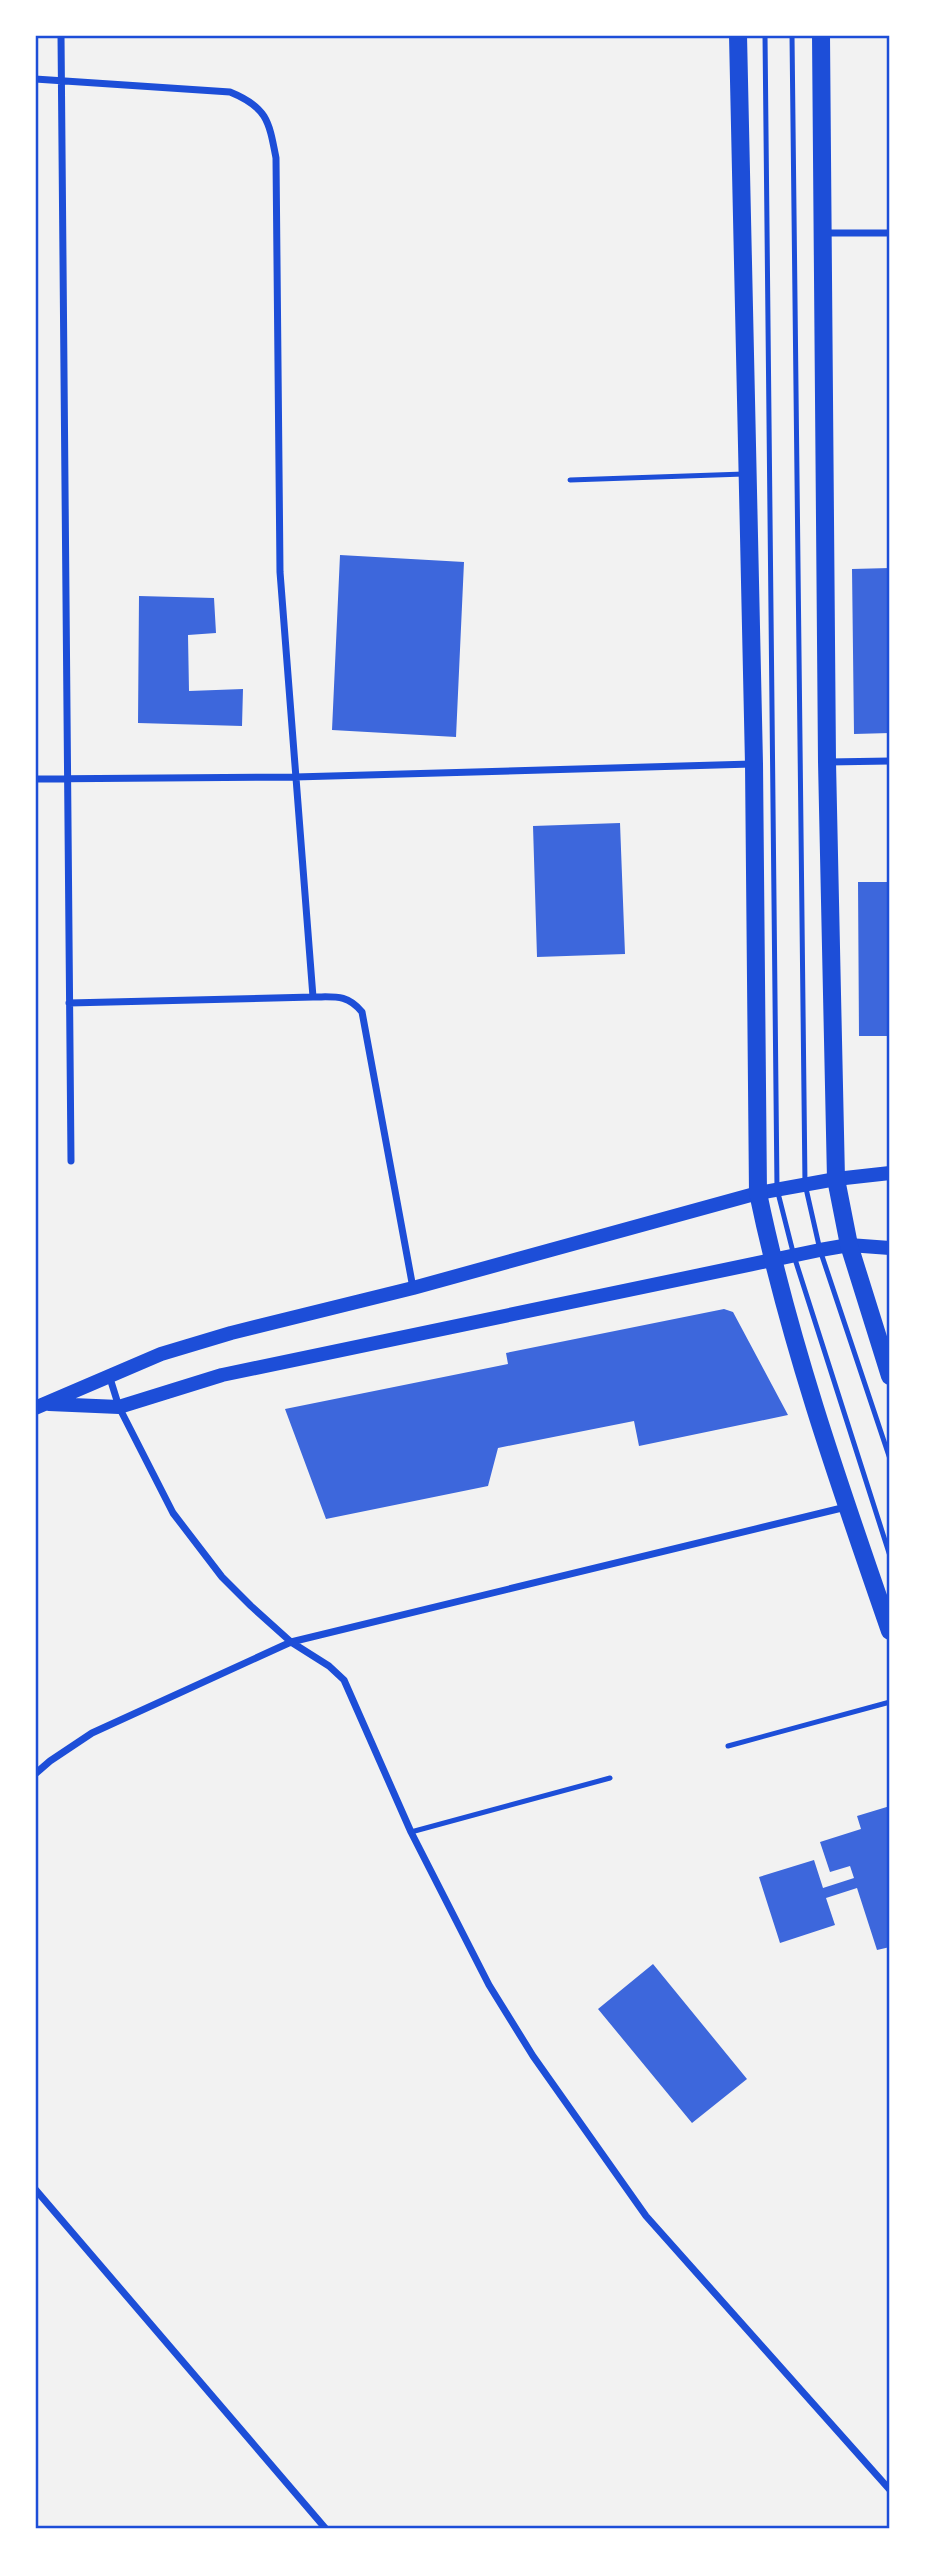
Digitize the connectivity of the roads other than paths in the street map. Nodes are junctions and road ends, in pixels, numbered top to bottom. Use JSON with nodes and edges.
{"nodes":[{"id":1,"x":61,"y":35,"type":"edge"},
{"id":2,"x":738,"y":35,"type":"edge"},
{"id":3,"x":765,"y":35,"type":"edge"},
{"id":4,"x":792,"y":35,"type":"edge"},
{"id":5,"x":821,"y":35,"type":"edge"},
{"id":6,"x":35,"y":79,"type":"edge"},
{"id":7,"x":60,"y":80,"type":"junction"},
{"id":8,"x":823,"y":233,"type":"junction"},
{"id":9,"x":890,"y":233,"type":"edge"},
{"id":10,"x":748,"y":474,"type":"junction"},
{"id":11,"x":570,"y":480,"type":"dead end"},
{"id":12,"x":890,"y":761,"type":"edge"},
{"id":13,"x":827,"y":762,"type":"junction"},
{"id":14,"x":754,"y":764,"type":"junction"},
{"id":15,"x":295,"y":776,"type":"junction"},
{"id":16,"x":66,"y":778,"type":"junction"},
{"id":17,"x":35,"y":779,"type":"edge"},
{"id":18,"x":313,"y":997,"type":"junction"},
{"id":19,"x":69,"y":1003,"type":"junction"},
{"id":20,"x":71,"y":1161,"type":"dead end"},
{"id":21,"x":890,"y":1173,"type":"edge"},
{"id":22,"x":836,"y":1179,"type":"junction"},
{"id":23,"x":805,"y":1184,"type":"junction"},
{"id":24,"x":777,"y":1189,"type":"junction"},
{"id":25,"x":758,"y":1193,"type":"junction"},
{"id":26,"x":849,"y":1245,"type":"junction"},
{"id":27,"x":890,"y":1248,"type":"edge"},
{"id":28,"x":820,"y":1250,"type":"junction"},
{"id":29,"x":794,"y":1256,"type":"junction"},
{"id":30,"x":773,"y":1261,"type":"junction"},
{"id":31,"x":413,"y":1288,"type":"junction"},
{"id":32,"x":109,"y":1375,"type":"junction"},
{"id":33,"x":890,"y":1376,"type":"edge"},
{"id":34,"x":41,"y":1406,"type":"edge"},
{"id":35,"x":119,"y":1407,"type":"junction"},
{"id":36,"x":890,"y":1459,"type":"edge"},
{"id":37,"x":847,"y":1507,"type":"junction"},
{"id":38,"x":890,"y":1556,"type":"edge"},
{"id":39,"x":890,"y":1631,"type":"edge"},
{"id":40,"x":291,"y":1642,"type":"junction"},
{"id":41,"x":890,"y":1702,"type":"edge"},
{"id":42,"x":728,"y":1746,"type":"dead end"},
{"id":43,"x":35,"y":1774,"type":"edge"},
{"id":44,"x":610,"y":1778,"type":"dead end"},
{"id":45,"x":411,"y":1832,"type":"junction"},
{"id":46,"x":35,"y":2189,"type":"edge"},
{"id":47,"x":890,"y":2490,"type":"edge"},
{"id":48,"x":326,"y":2529,"type":"edge"}],
"edges":[{"from":1,"to":7,"type":"street"},
{"from":2,"to":10,"type":"main road"},
{"from":3,"to":24,"type":"lane"},
{"from":4,"to":23,"type":"lane"},
{"from":5,"to":8,"type":"main road"},
{"from":6,"to":7,"type":"street"},
{"from":7,"to":15,"type":"street"},
{"from":7,"to":16,"type":"street"},
{"from":8,"to":9,"type":"street"},
{"from":8,"to":13,"type":"main road"},
{"from":10,"to":11,"type":"lane"},
{"from":10,"to":14,"type":"main road"},
{"from":12,"to":13,"type":"street"},
{"from":13,"to":22,"type":"main road"},
{"from":14,"to":15,"type":"street"},
{"from":14,"to":25,"type":"main road"},
{"from":15,"to":16,"type":"street"},
{"from":15,"to":18,"type":"street"},
{"from":16,"to":17,"type":"street"},
{"from":16,"to":19,"type":"street"},
{"from":18,"to":19,"type":"street"},
{"from":18,"to":31,"type":"street"},
{"from":19,"to":20,"type":"street"},
{"from":21,"to":22,"type":"main road"},
{"from":22,"to":23,"type":"main road"},
{"from":22,"to":26,"type":"main road"},
{"from":23,"to":24,"type":"main road"},
{"from":23,"to":28,"type":"lane"},
{"from":24,"to":25,"type":"main road"},
{"from":24,"to":29,"type":"lane"},
{"from":25,"to":30,"type":"main road"},
{"from":25,"to":31,"type":"main road"},
{"from":26,"to":27,"type":"main road"},
{"from":26,"to":28,"type":"main road"},
{"from":26,"to":33,"type":"main road"},
{"from":28,"to":29,"type":"main road"},
{"from":28,"to":36,"type":"lane"},
{"from":29,"to":30,"type":"main road"},
{"from":29,"to":38,"type":"lane"},
{"from":30,"to":35,"type":"main road"},
{"from":30,"to":37,"type":"main road"},
{"from":31,"to":32,"type":"main road"},
{"from":32,"to":34,"type":"main road"},
{"from":32,"to":35,"type":"street"},
{"from":34,"to":35,"type":"main road"},
{"from":35,"to":40,"type":"street"},
{"from":37,"to":39,"type":"main road"},
{"from":37,"to":40,"type":"street"},
{"from":40,"to":43,"type":"street"},
{"from":40,"to":45,"type":"street"},
{"from":41,"to":42,"type":"lane"},
{"from":44,"to":45,"type":"lane"},
{"from":45,"to":47,"type":"street"},
{"from":46,"to":48,"type":"street"}]}
